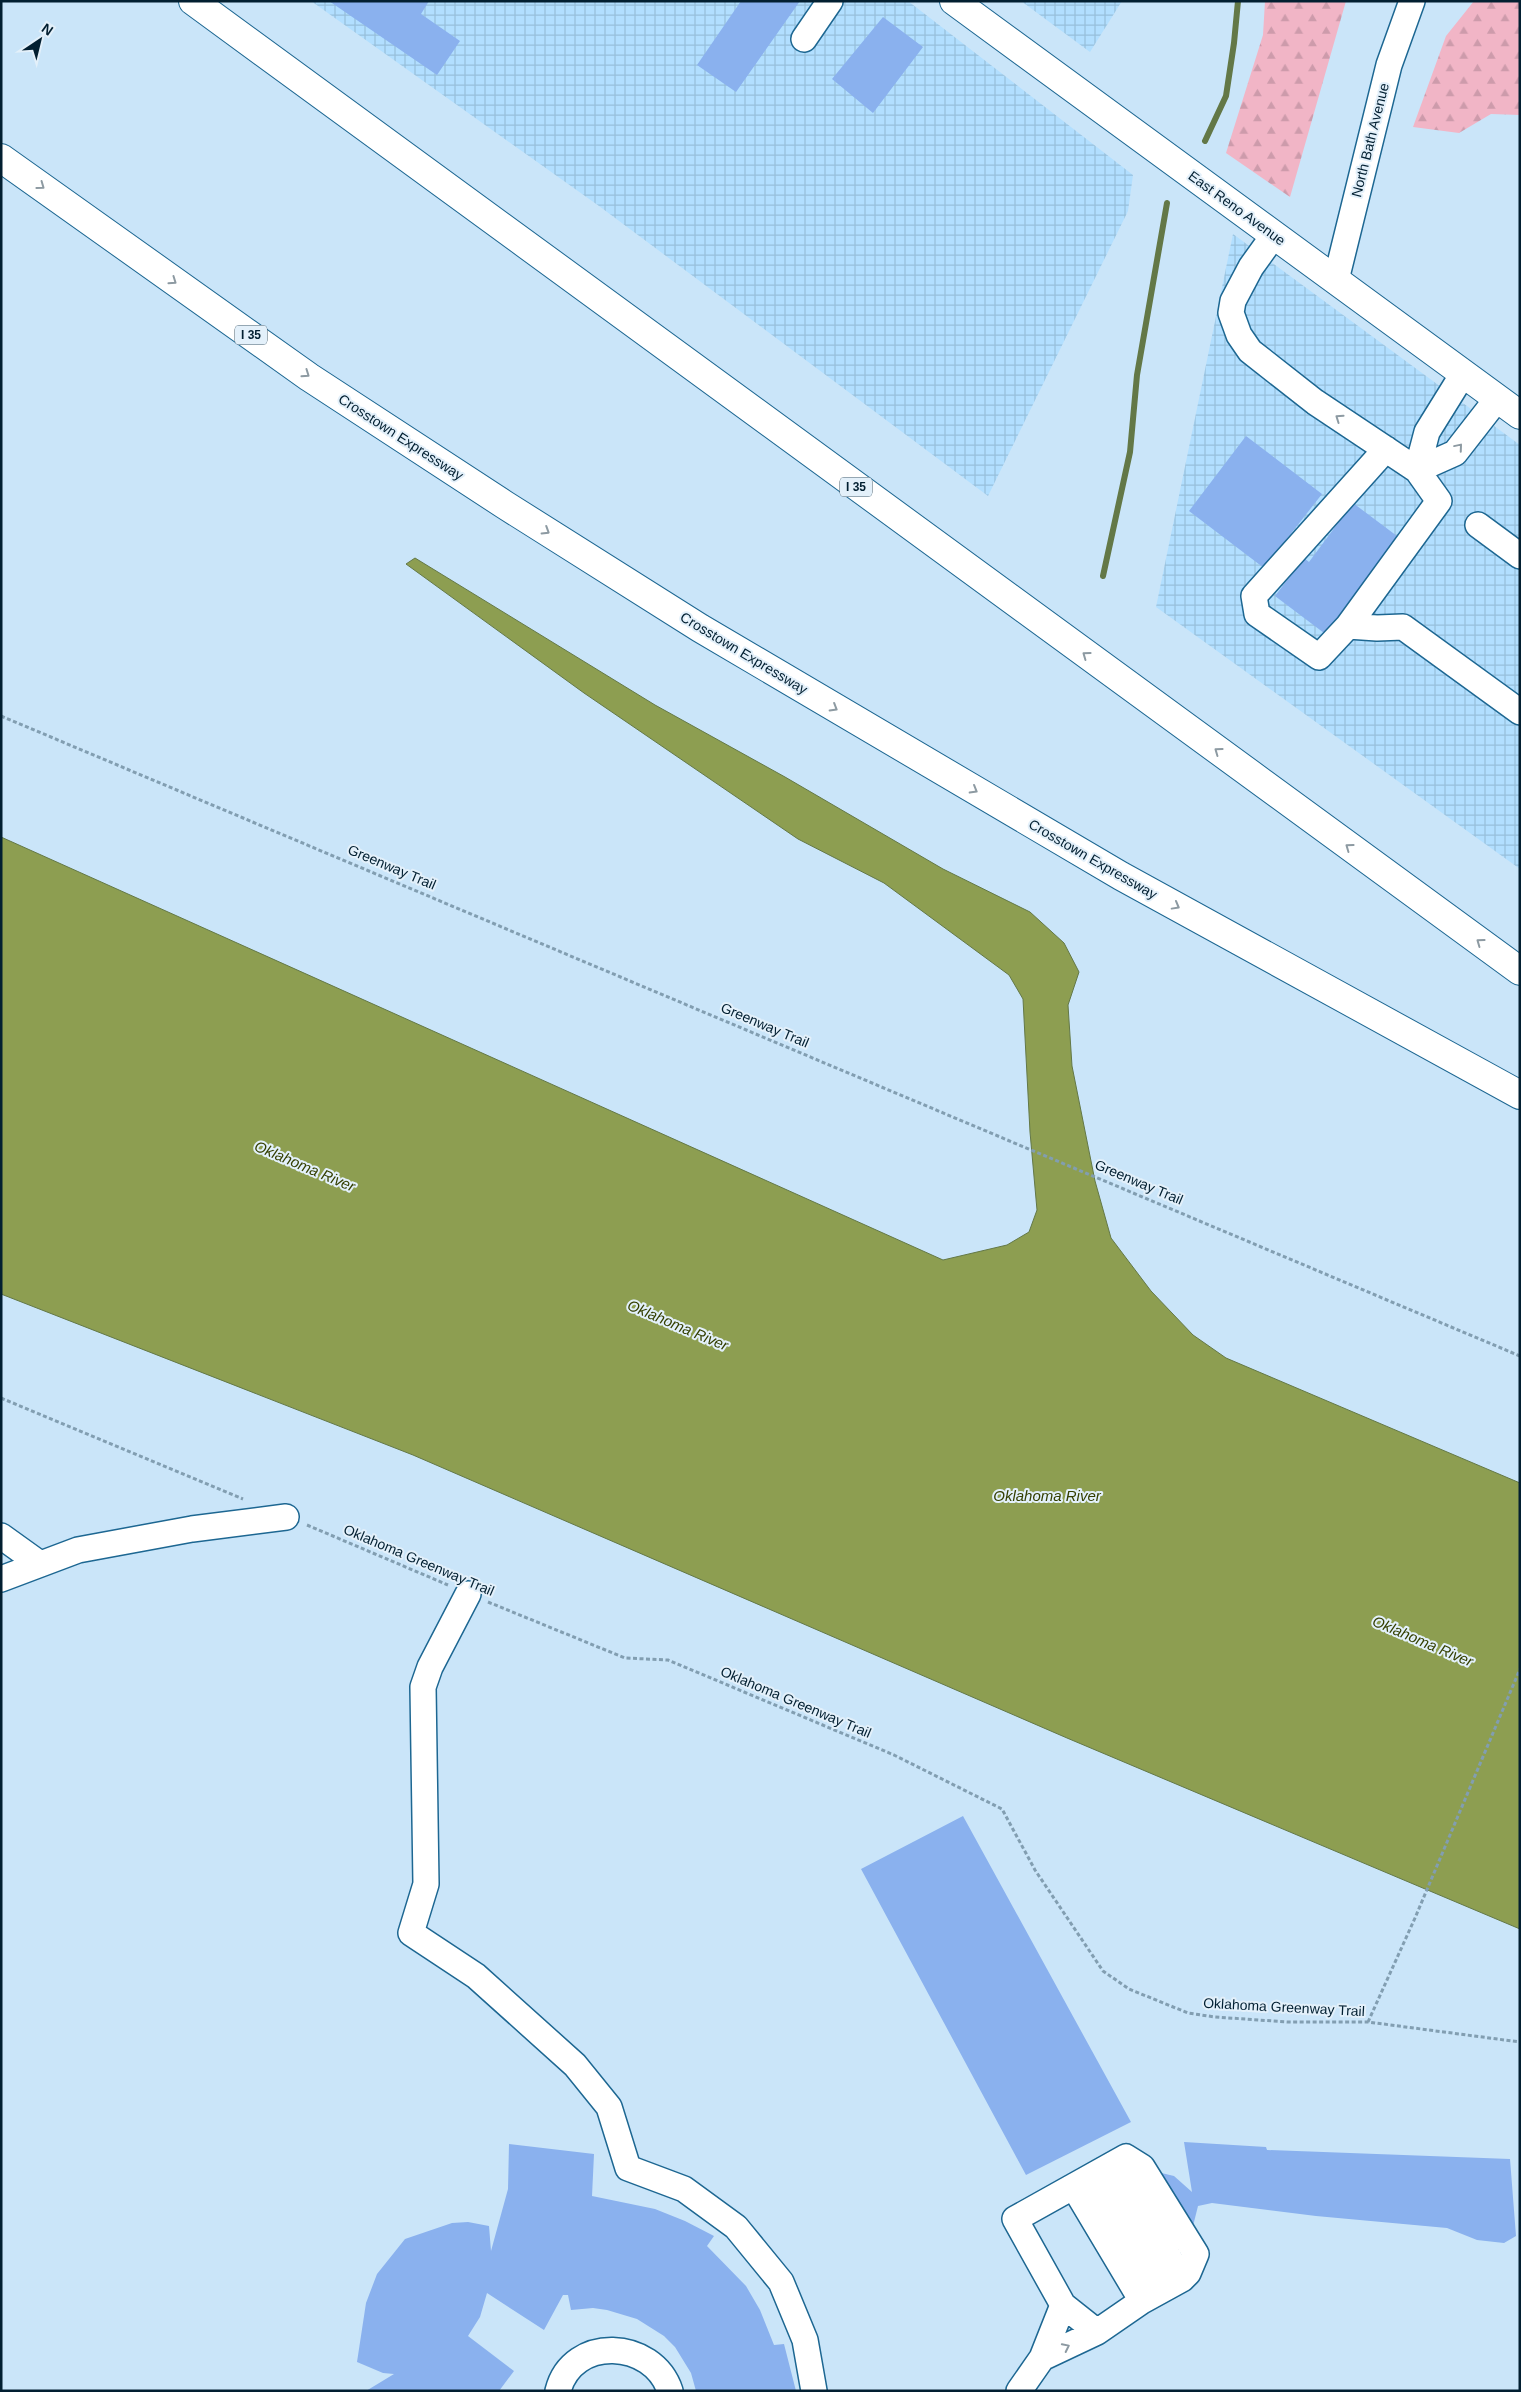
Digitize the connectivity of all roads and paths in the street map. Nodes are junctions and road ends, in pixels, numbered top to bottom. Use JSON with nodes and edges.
{"nodes":[{"id":1,"x":192,"y":1,"type":"edge"},
{"id":2,"x":830,"y":1,"type":"edge"},
{"id":3,"x":954,"y":1,"type":"edge"},
{"id":4,"x":1412,"y":1,"type":"edge"},
{"id":5,"x":804,"y":39,"type":"dead end"},
{"id":6,"x":1,"y":158,"type":"edge"},
{"id":7,"x":1274,"y":236,"type":"junction"},
{"id":8,"x":1336,"y":280,"type":"junction"},
{"id":9,"x":1463,"y":374,"type":"junction"},
{"id":10,"x":1497,"y":399,"type":"junction"},
{"id":11,"x":1520,"y":415,"type":"edge"},
{"id":12,"x":1382,"y":448,"type":"junction"},
{"id":13,"x":1417,"y":470,"type":"junction"},
{"id":14,"x":1478,"y":525,"type":"dead end"},
{"id":15,"x":1520,"y":556,"type":"edge"},
{"id":16,"x":1348,"y":626,"type":"junction"},
{"id":17,"x":1520,"y":712,"type":"edge"},
{"id":18,"x":1,"y":716,"type":"edge"},
{"id":19,"x":1520,"y":971,"type":"edge"},
{"id":20,"x":1520,"y":1095,"type":"edge"},
{"id":21,"x":1520,"y":1356,"type":"edge"},
{"id":22,"x":1,"y":1398,"type":"edge"},
{"id":23,"x":249,"y":1501,"type":"dead end"},
{"id":24,"x":286,"y":1517,"type":"joint"},
{"id":25,"x":1,"y":1536,"type":"edge"},
{"id":26,"x":40,"y":1564,"type":"junction"},
{"id":27,"x":1,"y":1579,"type":"edge"},
{"id":28,"x":468,"y":1594,"type":"junction"},
{"id":29,"x":1520,"y":1669,"type":"edge"},
{"id":30,"x":1368,"y":2022,"type":"junction"},
{"id":31,"x":1520,"y":2042,"type":"edge"},
{"id":32,"x":1094,"y":2176,"type":"junction"},
{"id":33,"x":1162,"y":2290,"type":"junction"},
{"id":34,"x":1063,"y":2305,"type":"junction"},
{"id":35,"x":1097,"y":2332,"type":"junction"},
{"id":36,"x":1042,"y":2358,"type":"junction"},
{"id":37,"x":558,"y":2391,"type":"edge"},
{"id":38,"x":670,"y":2391,"type":"edge"},
{"id":39,"x":814,"y":2391,"type":"edge"},
{"id":40,"x":1019,"y":2391,"type":"edge"}],
"edges":[{"from":19,"to":1,"type":"main road","number":"I 35","one_way":true},
{"from":2,"to":5,"type":"street"},
{"from":3,"to":7,"type":"main road","name":"East Reno Avenue"},
{"from":4,"to":8,"type":"street","name":"North Bath Avenue"},
{"from":6,"to":20,"type":"main road","name":"Crosstown Expressway","number":"I 35","one_way":true},
{"from":7,"to":8,"type":"main road","name":"East Reno Avenue"},
{"from":12,"to":7,"type":"street","one_way":true},
{"from":8,"to":9,"type":"main road","name":"East Reno Avenue"},
{"from":9,"to":10,"type":"main road","name":"East Reno Avenue"},
{"from":9,"to":13,"type":"street"},
{"from":10,"to":11,"type":"main road","name":"East Reno Avenue"},
{"from":13,"to":10,"type":"street","one_way":true},
{"from":12,"to":13,"type":"street"},
{"from":12,"to":16,"type":"street"},
{"from":13,"to":16,"type":"street"},
{"from":14,"to":15,"type":"street"},
{"from":16,"to":17,"type":"street"},
{"from":18,"to":21,"type":"path","name":"Greenway Trail"},
{"from":22,"to":23,"type":"path"},
{"from":24,"to":26,"type":"street"},
{"from":24,"to":28,"type":"path","name":"Oklahoma Greenway Trail"},
{"from":25,"to":26,"type":"street"},
{"from":26,"to":27,"type":"street"},
{"from":28,"to":30,"type":"path","name":"Oklahoma Greenway Trail"},
{"from":28,"to":39,"type":"street"},
{"from":29,"to":30,"type":"path"},
{"from":30,"to":31,"type":"path","name":"Oklahoma Greenway Trail"},
{"from":32,"to":33,"type":"street"},
{"from":32,"to":33,"type":"street"},
{"from":32,"to":34,"type":"street"},
{"from":33,"to":35,"type":"street"},
{"from":34,"to":35,"type":"street"},
{"from":34,"to":36,"type":"street"},
{"from":36,"to":35,"type":"street","one_way":true},
{"from":36,"to":40,"type":"street"},
{"from":37,"to":38,"type":"street"}]}
